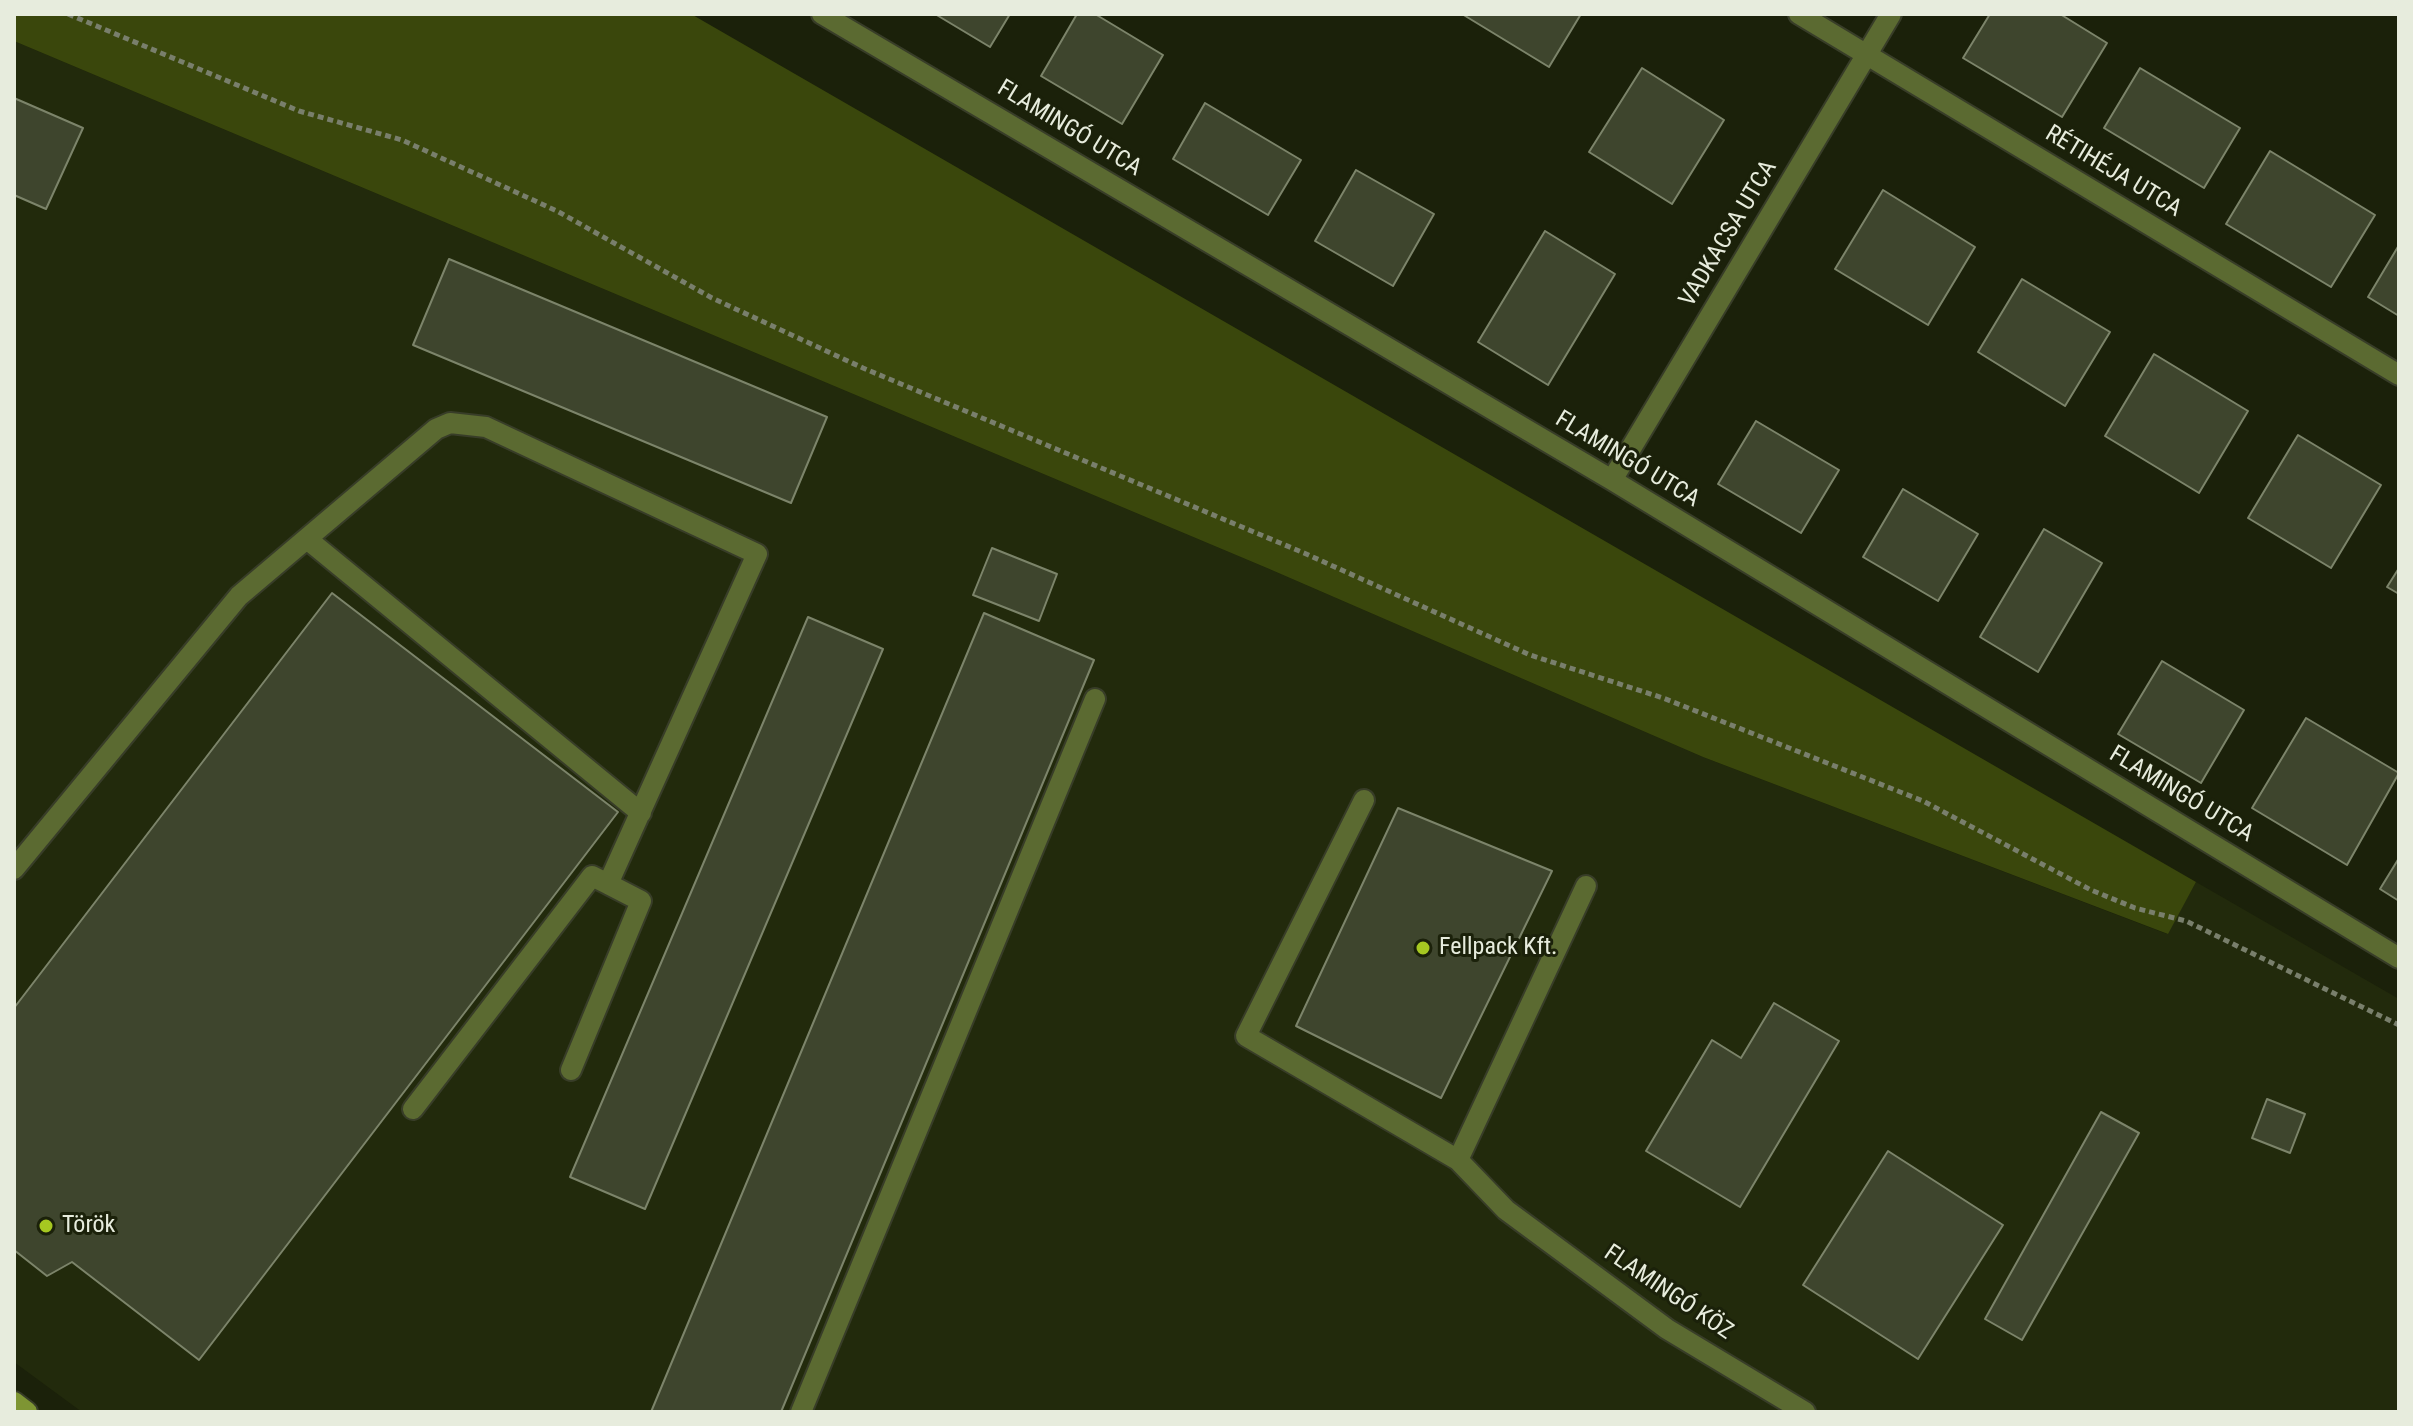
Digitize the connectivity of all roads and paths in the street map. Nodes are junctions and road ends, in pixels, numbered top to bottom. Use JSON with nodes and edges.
{"nodes":[{"id":1,"x":68,"y":14,"type":"edge"},
{"id":2,"x":822,"y":14,"type":"edge"},
{"id":3,"x":1799,"y":14,"type":"edge"},
{"id":4,"x":1891,"y":14,"type":"edge"},
{"id":5,"x":1867,"y":54,"type":"junction"},
{"id":6,"x":2399,"y":375,"type":"edge"},
{"id":7,"x":1612,"y":480,"type":"junction"},
{"id":8,"x":307,"y":539,"type":"junction"},
{"id":9,"x":1095,"y":699,"type":"dead end"},
{"id":10,"x":1364,"y":800,"type":"dead end"},
{"id":11,"x":641,"y":813,"type":"junction"},
{"id":12,"x":14,"y":869,"type":"edge"},
{"id":13,"x":608,"y":884,"type":"junction"},
{"id":14,"x":1586,"y":886,"type":"dead end"},
{"id":15,"x":2399,"y":958,"type":"edge"},
{"id":16,"x":2399,"y":1025,"type":"edge"},
{"id":17,"x":571,"y":1070,"type":"dead end"},
{"id":18,"x":413,"y":1109,"type":"dead end"},
{"id":19,"x":1458,"y":1160,"type":"junction"},
{"id":20,"x":14,"y":1402,"type":"edge"},
{"id":21,"x":27,"y":1412,"type":"edge"},
{"id":22,"x":801,"y":1412,"type":"edge"},
{"id":23,"x":1805,"y":1412,"type":"edge"}],
"edges":[{"from":1,"to":16,"type":"path"},
{"from":2,"to":7,"type":"street","name":"FLAMINGÓ UTCA"},
{"from":3,"to":5,"type":"street","name":"RÉTIHÉJA UTCA"},
{"from":4,"to":5,"type":"street","name":"VADKACSA UTCA"},
{"from":5,"to":6,"type":"street","name":"RÉTIHÉJA UTCA"},
{"from":5,"to":7,"type":"street","name":"VADKACSA UTCA"},
{"from":7,"to":15,"type":"street","name":"FLAMINGÓ UTCA"},
{"from":8,"to":11,"type":"street"},
{"from":8,"to":11,"type":"street"},
{"from":8,"to":12,"type":"street"},
{"from":9,"to":22,"type":"street"},
{"from":10,"to":19,"type":"street","name":"FLAMINGÓ KÖZ"},
{"from":11,"to":13,"type":"street"},
{"from":13,"to":17,"type":"street"},
{"from":13,"to":18,"type":"street"},
{"from":14,"to":19,"type":"street"},
{"from":19,"to":23,"type":"street","name":"FLAMINGÓ KÖZ"},
{"from":20,"to":21,"type":"street"}]}
